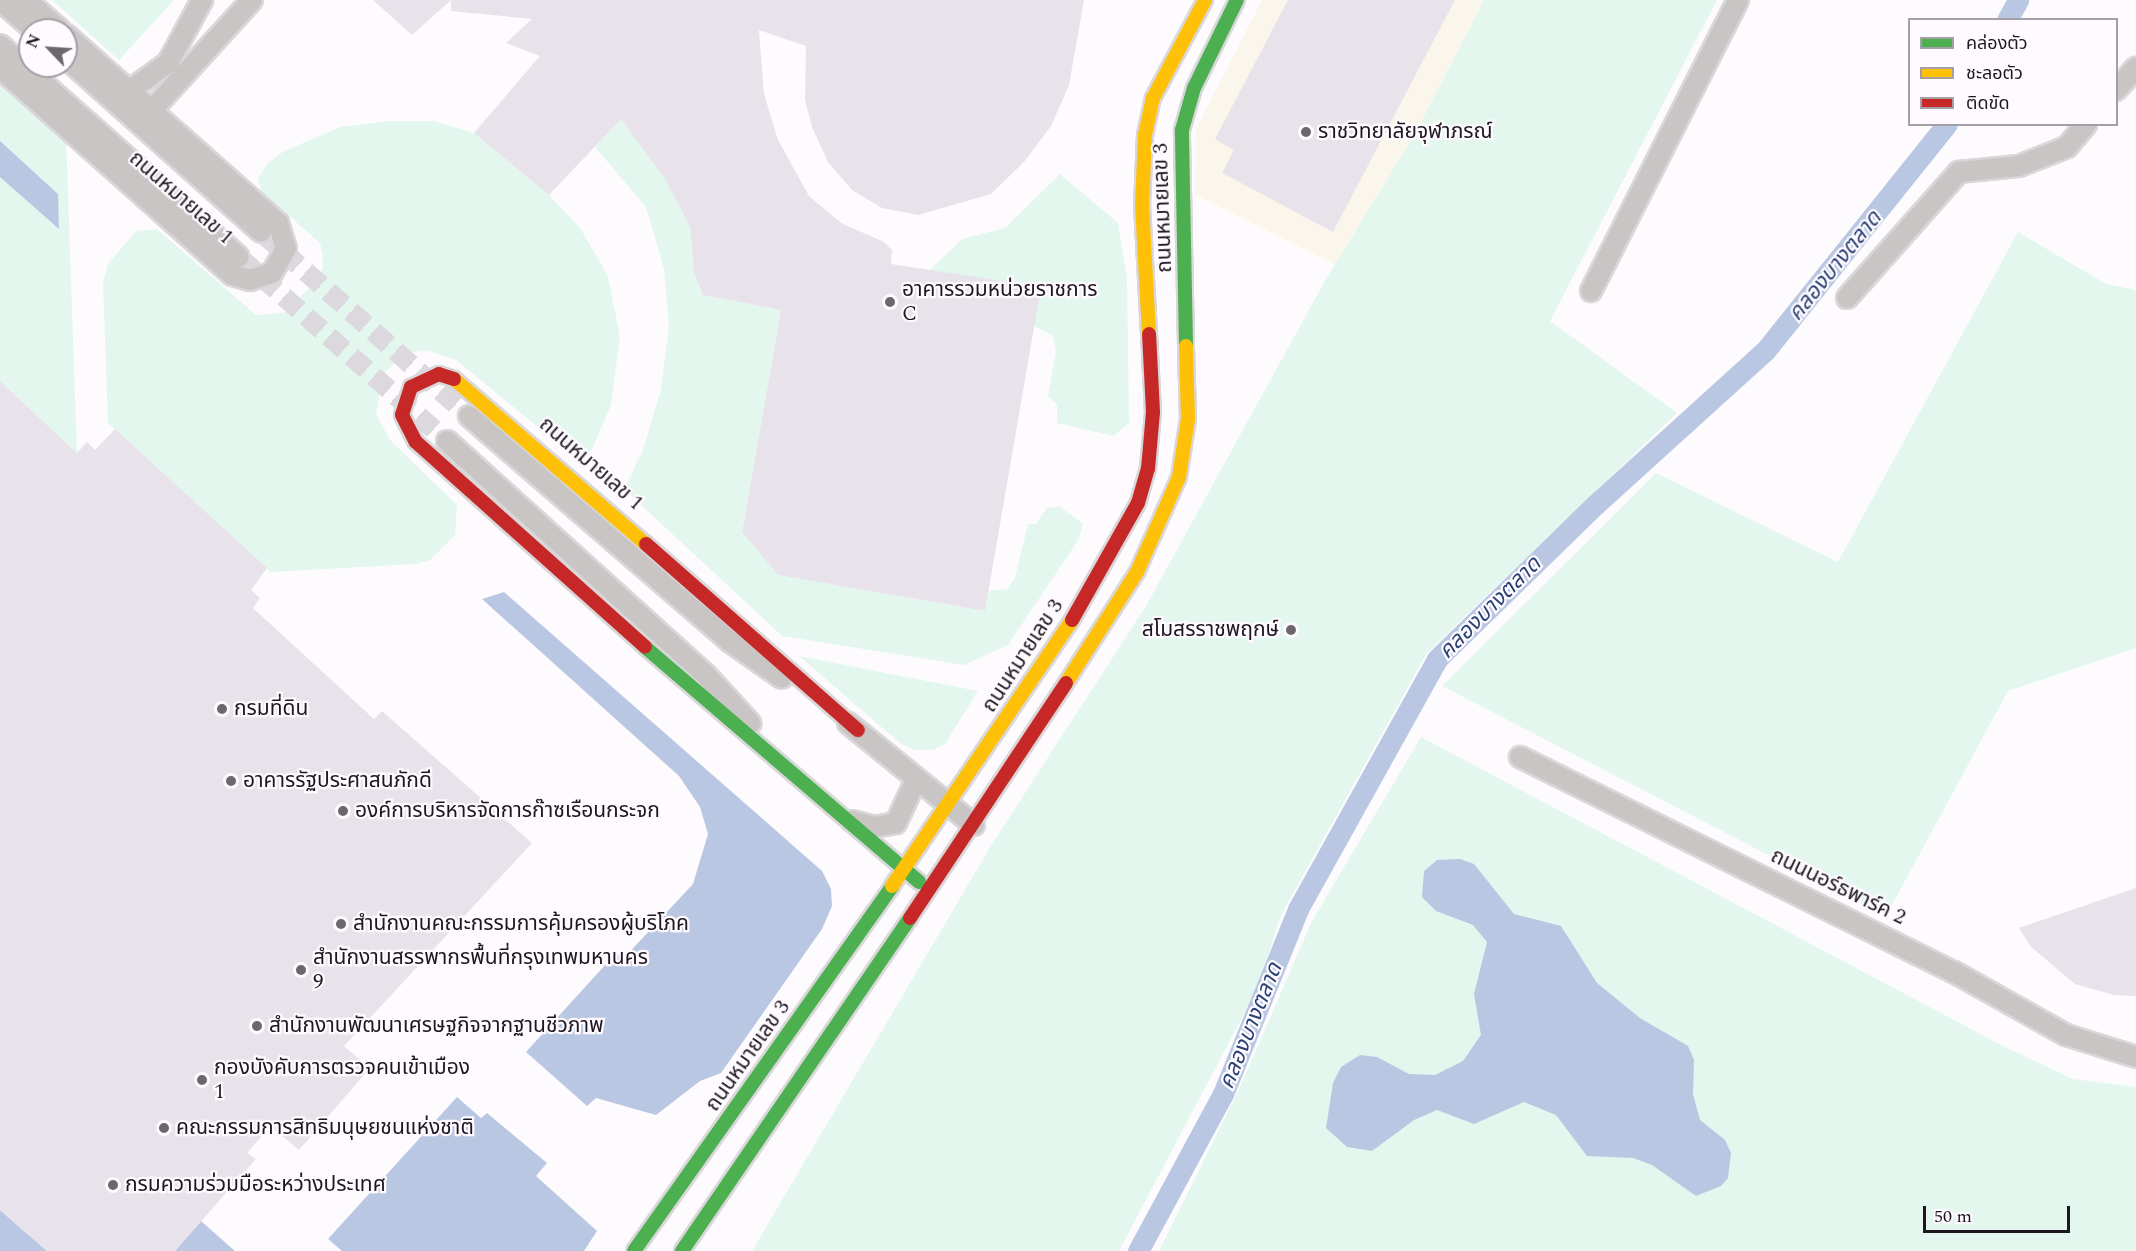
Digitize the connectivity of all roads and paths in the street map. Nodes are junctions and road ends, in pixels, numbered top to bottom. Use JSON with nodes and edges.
{"nodes":[{"id":1,"x":0,"y":0,"type":"edge"},
{"id":2,"x":26,"y":0,"type":"edge"},
{"id":3,"x":252,"y":0,"type":"edge"},
{"id":4,"x":1205,"y":0,"type":"edge"},
{"id":5,"x":1237,"y":0,"type":"edge"},
{"id":6,"x":1738,"y":0,"type":"edge"},
{"id":7,"x":200,"y":2,"type":"edge"},
{"id":8,"x":20,"y":18,"type":"edge"},
{"id":9,"x":46,"y":18,"type":"edge"},
{"id":10,"x":216,"y":39,"type":"junction"},
{"id":11,"x":0,"y":45,"type":"edge"},
{"id":12,"x":78,"y":46,"type":"edge"},
{"id":13,"x":2136,"y":68,"type":"edge"},
{"id":14,"x":0,"y":69,"type":"edge"},
{"id":15,"x":78,"y":69,"type":"edge"},
{"id":16,"x":2118,"y":88,"type":"edge"},
{"id":17,"x":129,"y":91,"type":"junction"},
{"id":18,"x":151,"y":111,"type":"junction"},
{"id":19,"x":2084,"y":126,"type":"edge"},
{"id":20,"x":261,"y":232,"type":"tunnel mouth"},
{"id":21,"x":239,"y":257,"type":"tunnel mouth"},
{"id":22,"x":1591,"y":291,"type":"dead end"},
{"id":23,"x":1847,"y":298,"type":"dead end"},
{"id":24,"x":469,"y":416,"type":"tunnel mouth"},
{"id":25,"x":447,"y":441,"type":"tunnel mouth"},
{"id":26,"x":858,"y":730,"type":"junction"},
{"id":27,"x":1520,"y":757,"type":"dead end"},
{"id":28,"x":916,"y":780,"type":"junction"},
{"id":29,"x":809,"y":788,"type":"junction"},
{"id":30,"x":950,"y":806,"type":"junction"},
{"id":31,"x":840,"y":815,"type":"junction"},
{"id":32,"x":974,"y":825,"type":"junction"},
{"id":33,"x":904,"y":870,"type":"junction"},
{"id":34,"x":929,"y":890,"type":"junction"},
{"id":35,"x":2136,"y":1057,"type":"edge"},
{"id":36,"x":634,"y":1251,"type":"edge"},
{"id":37,"x":682,"y":1251,"type":"edge"}],
"edges":[{"from":1,"to":8,"type":"street"},
{"from":2,"to":9,"type":"street"},
{"from":3,"to":10,"type":"street"},
{"from":4,"to":30,"type":"street","name":"ถนนหมายเลข 3"},
{"from":5,"to":32,"type":"street","name":"ถนนหมายเลข 3"},
{"from":6,"to":22,"type":"street"},
{"from":7,"to":10,"type":"street"},
{"from":7,"to":17,"type":"street"},
{"from":10,"to":18,"type":"street"},
{"from":11,"to":21,"type":"street","name":"ถนนหมายเลข 1"},
{"from":12,"to":17,"type":"street"},
{"from":13,"to":16,"type":"street"},
{"from":14,"to":18,"type":"street","name":"ถนนหมายเลข 1"},
{"from":15,"to":20,"type":"street","name":"ถนนหมายเลข 1"},
{"from":17,"to":18,"type":"street"},
{"from":19,"to":23,"type":"street"},
{"from":24,"to":26,"type":"street","name":"ถนนหมายเลข 1"},
{"from":25,"to":29,"type":"street"},
{"from":26,"to":28,"type":"street","name":"ถนนหมายเลข 1"},
{"from":26,"to":29,"type":"street","name":"ถนนหมายเลข 1"},
{"from":27,"to":35,"type":"street","name":"ถนนนอร์ธพาร์ค 2"},
{"from":28,"to":30,"type":"street","name":"ถนนหมายเลข 1"},
{"from":28,"to":31,"type":"street"},
{"from":29,"to":31,"type":"street"},
{"from":30,"to":32,"type":"street","name":"ถนนหมายเลข 1"},
{"from":30,"to":33,"type":"street","name":"ถนนหมายเลข 3"},
{"from":31,"to":33,"type":"street"},
{"from":32,"to":34,"type":"street","name":"ถนนหมายเลข 3"},
{"from":33,"to":34,"type":"street"},
{"from":33,"to":36,"type":"street","name":"ถนนหมายเลข 3"},
{"from":34,"to":37,"type":"street","name":"ถนนหมายเลข 3"}]}
